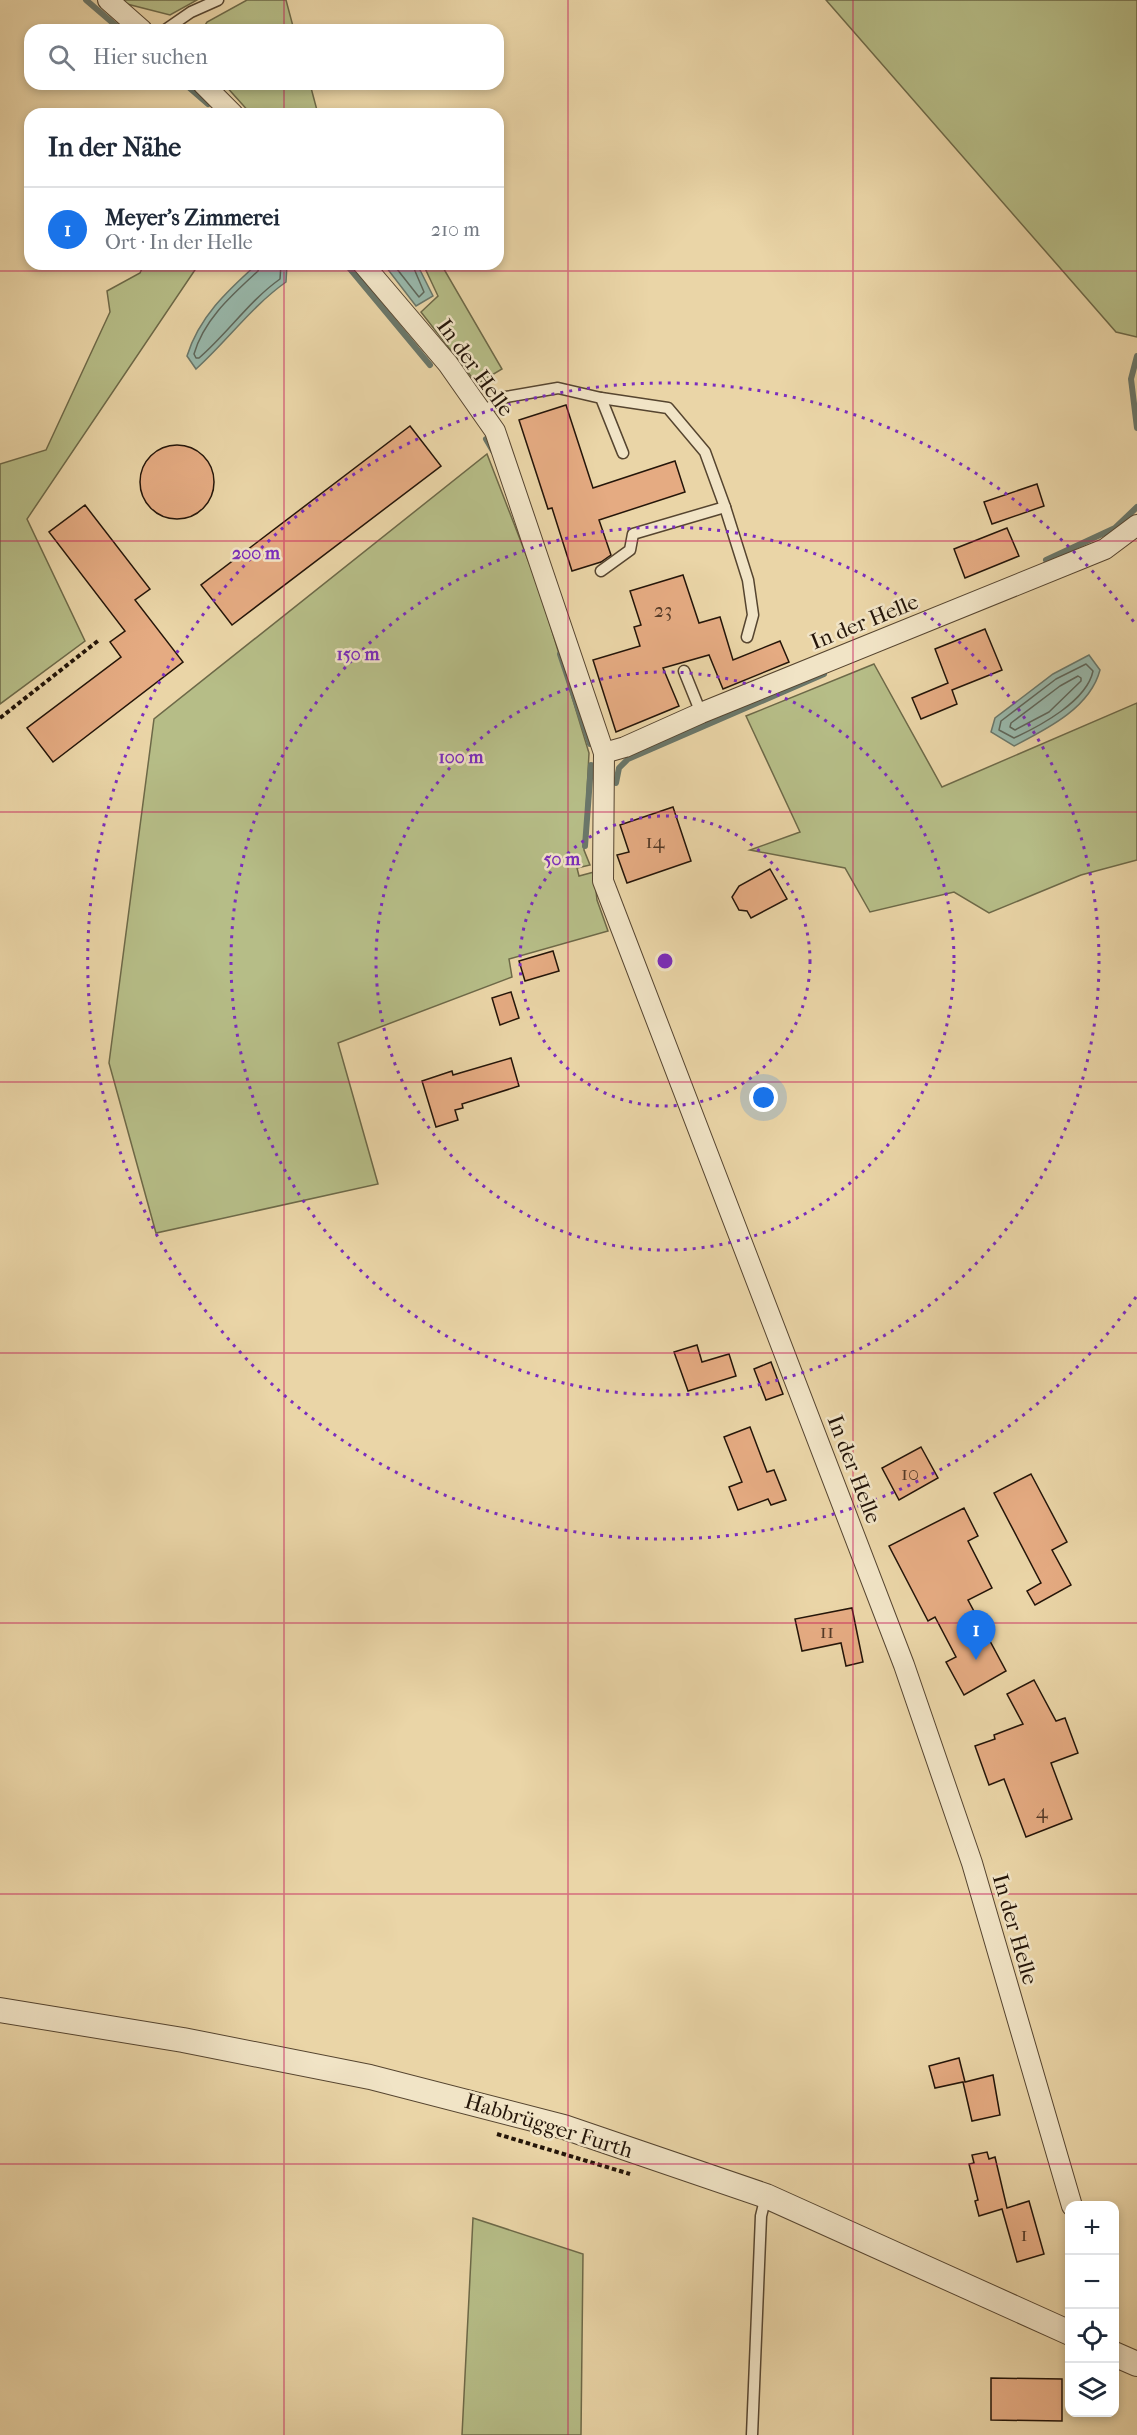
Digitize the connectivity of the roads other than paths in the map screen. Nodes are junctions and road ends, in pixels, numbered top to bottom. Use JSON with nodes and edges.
{"nodes":[{"id":1,"x":108,"y":0,"type":"edge"},
{"id":2,"x":218,"y":0,"type":"edge"},
{"id":3,"x":135,"y":24,"type":"edge"},
{"id":4,"x":174,"y":24,"type":"edge"},
{"id":5,"x":209,"y":90,"type":"edge"},
{"id":6,"x":227,"y":108,"type":"edge"},
{"id":7,"x":368,"y":270,"type":"edge"},
{"id":8,"x":602,"y":398,"type":"junction"},
{"id":9,"x":482,"y":412,"type":"junction"},
{"id":10,"x":623,"y":453,"type":"dead end"},
{"id":11,"x":725,"y":507,"type":"junction"},
{"id":12,"x":1137,"y":525,"type":"edge"},
{"id":13,"x":601,"y":571,"type":"dead end"},
{"id":14,"x":747,"y":637,"type":"dead end"},
{"id":15,"x":684,"y":671,"type":"dead end"},
{"id":16,"x":701,"y":713,"type":"junction"},
{"id":17,"x":604,"y":753,"type":"junction"},
{"id":18,"x":0,"y":2010,"type":"edge"},
{"id":19,"x":766,"y":2196,"type":"junction"},
{"id":20,"x":1071,"y":2201,"type":"edge"},
{"id":21,"x":1065,"y":2331,"type":"edge"},
{"id":22,"x":1119,"y":2356,"type":"edge"},
{"id":23,"x":1137,"y":2364,"type":"edge"},
{"id":24,"x":753,"y":2435,"type":"edge"}],
"edges":[{"from":1,"to":3,"type":"street"},
{"from":2,"to":4,"type":"lane"},
{"from":5,"to":6,"type":"street"},
{"from":7,"to":9,"type":"street","name":"In der Helle"},
{"from":8,"to":9,"type":"lane"},
{"from":8,"to":10,"type":"lane"},
{"from":8,"to":11,"type":"lane"},
{"from":9,"to":17,"type":"street","name":"In der Helle"},
{"from":11,"to":13,"type":"lane"},
{"from":11,"to":14,"type":"lane"},
{"from":12,"to":16,"type":"street","name":"In der Helle"},
{"from":15,"to":16,"type":"lane"},
{"from":16,"to":17,"type":"street","name":"In der Helle"},
{"from":17,"to":20,"type":"street","name":"In der Helle"},
{"from":18,"to":19,"type":"street","name":"Habbrügger Furth"},
{"from":19,"to":21,"type":"street","name":"Habbrügger Furth"},
{"from":19,"to":24,"type":"lane"},
{"from":22,"to":23,"type":"street"}]}
